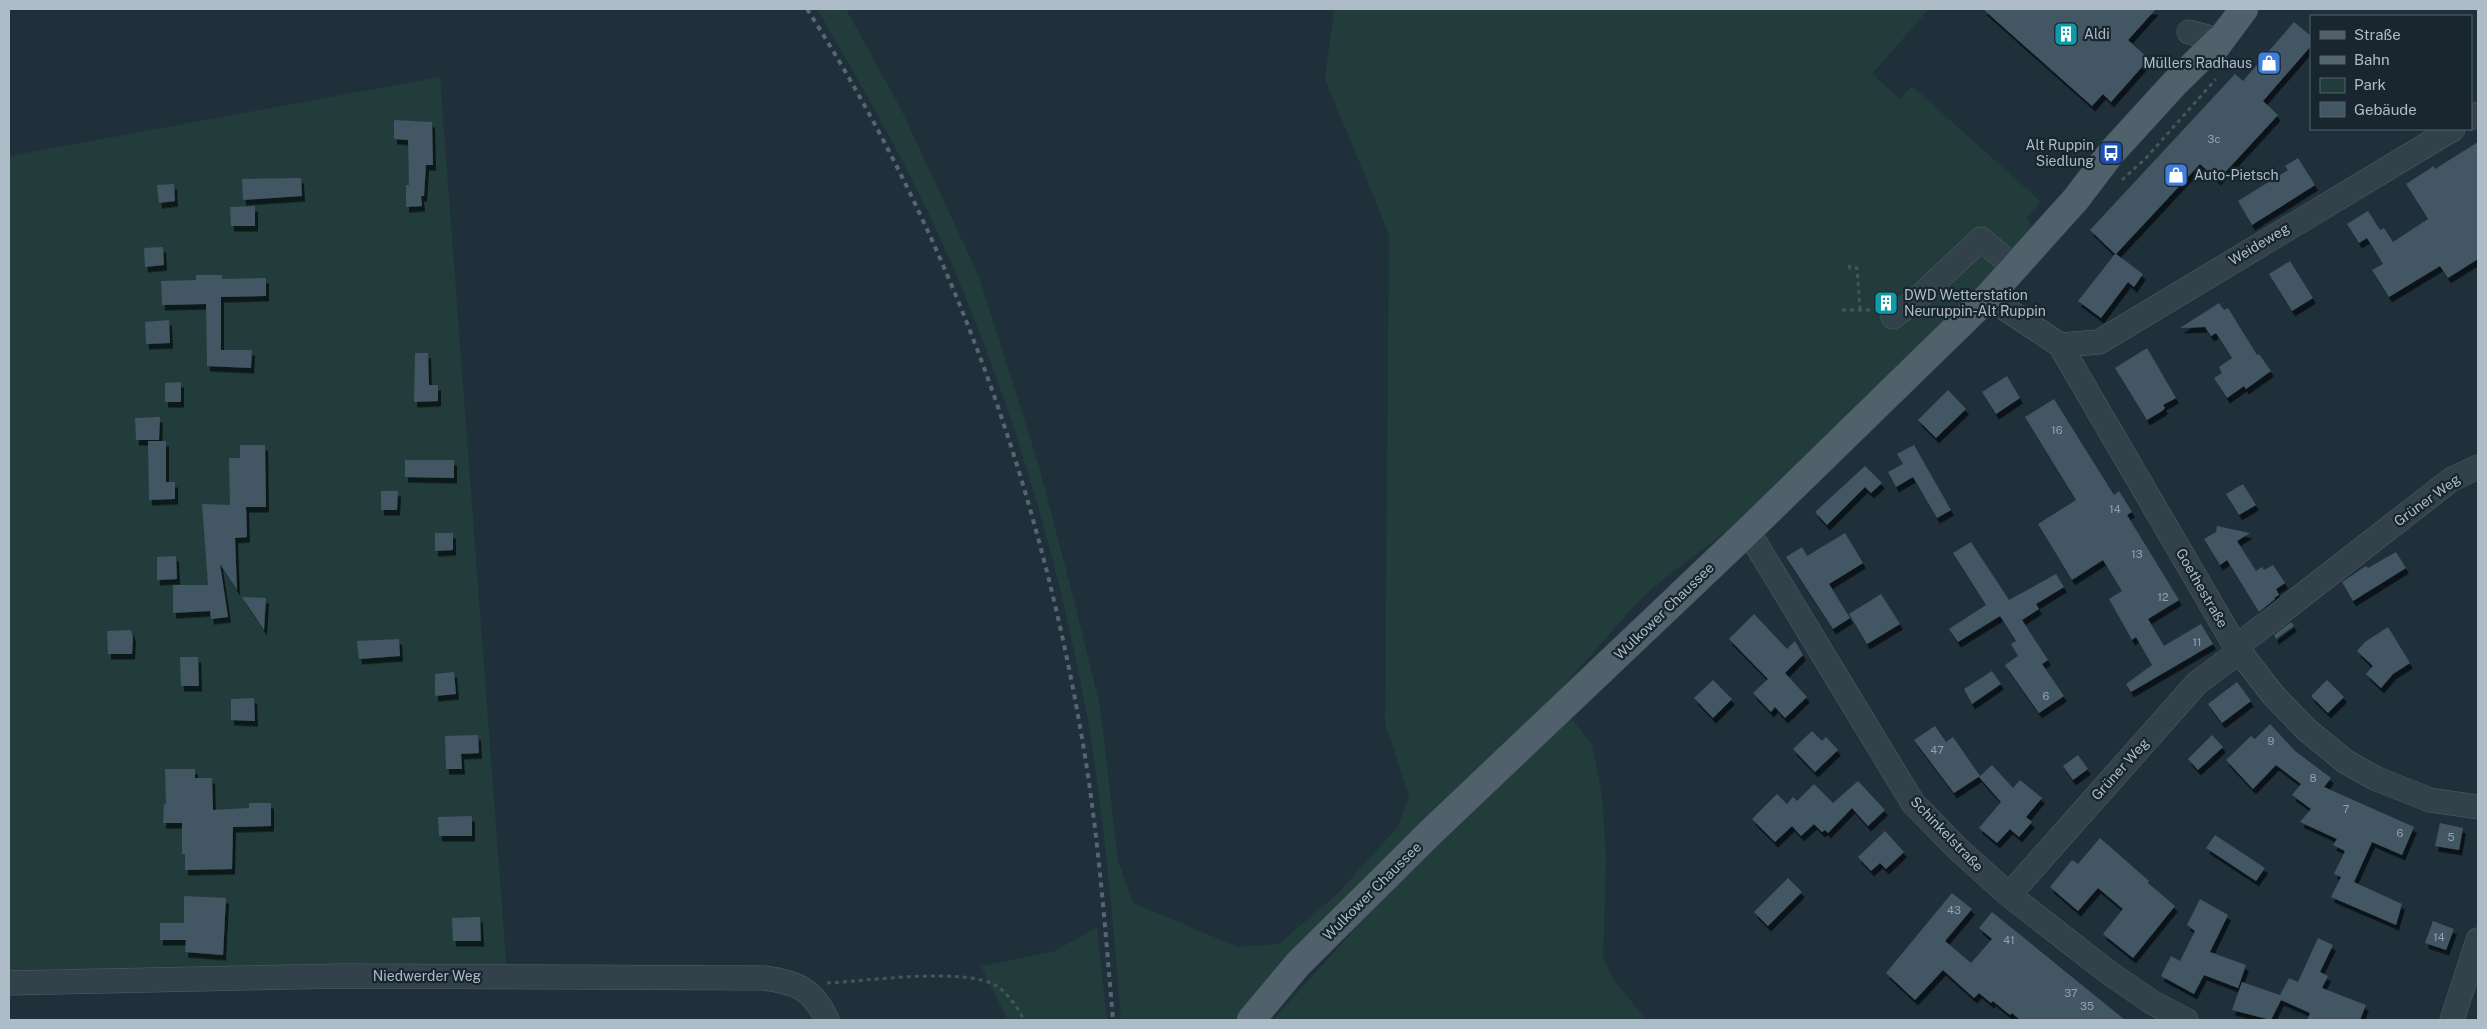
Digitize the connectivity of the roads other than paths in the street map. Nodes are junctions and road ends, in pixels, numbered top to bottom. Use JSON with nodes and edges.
{"nodes":[{"id":1,"x":2244,"y":9,"type":"edge"},
{"id":2,"x":2189,"y":32,"type":"dead end"},
{"id":3,"x":2219,"y":40,"type":"junction"},
{"id":4,"x":2451,"y":130,"type":"edge"},
{"id":5,"x":2014,"y":267,"type":"junction"},
{"id":6,"x":1988,"y":297,"type":"junction"},
{"id":7,"x":1893,"y":317,"type":"dead end"},
{"id":8,"x":2060,"y":345,"type":"junction"},
{"id":9,"x":2478,"y":467,"type":"edge"},
{"id":10,"x":1748,"y":531,"type":"junction"},
{"id":11,"x":2238,"y":649,"type":"junction"},
{"id":12,"x":2478,"y":807,"type":"edge"},
{"id":13,"x":2009,"y":894,"type":"junction"},
{"id":14,"x":2478,"y":940,"type":"edge"},
{"id":15,"x":9,"y":984,"type":"edge"},
{"id":16,"x":827,"y":1020,"type":"edge"},
{"id":17,"x":1251,"y":1020,"type":"edge"},
{"id":18,"x":2186,"y":1020,"type":"edge"},
{"id":19,"x":2452,"y":1020,"type":"edge"}],
"edges":[{"from":1,"to":3,"type":"main road","name":"Wulkower Chaussee"},
{"from":2,"to":3,"type":"street"},
{"from":3,"to":5,"type":"main road","name":"Wulkower Chaussee"},
{"from":4,"to":8,"type":"street","name":"Weideweg"},
{"from":5,"to":6,"type":"main road","name":"Wulkower Chaussee"},
{"from":5,"to":7,"type":"street"},
{"from":6,"to":8,"type":"street","name":"Goethestraße"},
{"from":6,"to":10,"type":"main road","name":"Wulkower Chaussee"},
{"from":8,"to":11,"type":"street","name":"Goethestraße"},
{"from":9,"to":11,"type":"street","name":"Grüner Weg"},
{"from":10,"to":13,"type":"street","name":"Schinkelstraße"},
{"from":10,"to":17,"type":"main road","name":"Wulkower Chaussee"},
{"from":11,"to":12,"type":"street","name":"Goethestraße"},
{"from":11,"to":13,"type":"street","name":"Grüner Weg"},
{"from":13,"to":18,"type":"street","name":"Schinkelstraße"},
{"from":14,"to":19,"type":"street"},
{"from":15,"to":16,"type":"street","name":"Niedwerder Weg"}]}
